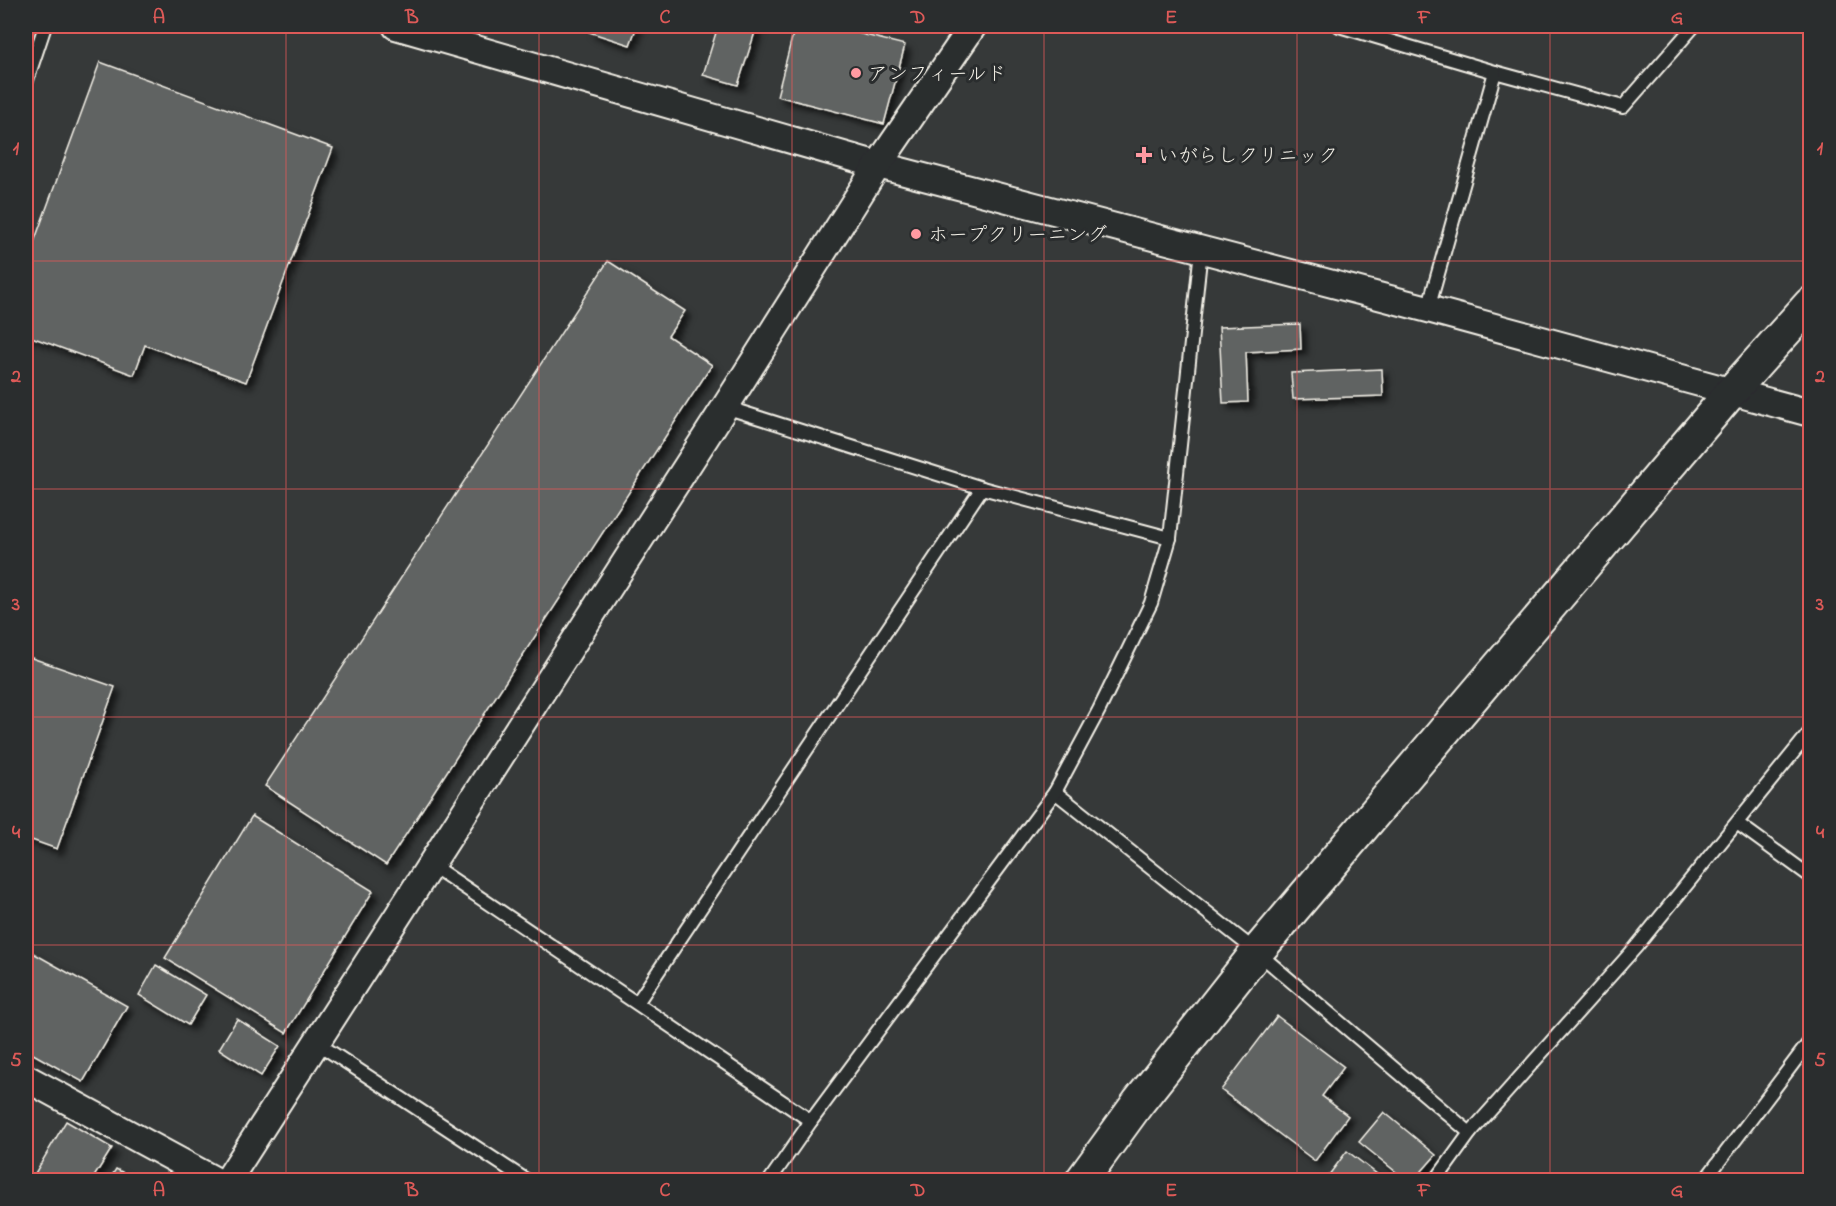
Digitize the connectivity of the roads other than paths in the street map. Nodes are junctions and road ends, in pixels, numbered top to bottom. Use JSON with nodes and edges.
{"nodes":[{"id":1,"x":45,"y":26,"type":"edge"},
{"id":2,"x":396,"y":26,"type":"edge"},
{"id":3,"x":973,"y":26,"type":"edge"},
{"id":4,"x":1339,"y":26,"type":"edge"},
{"id":5,"x":1694,"y":26,"type":"edge"},
{"id":6,"x":1495,"y":72,"type":"junction"},
{"id":7,"x":26,"y":83,"type":"edge"},
{"id":8,"x":878,"y":165,"type":"junction"},
{"id":9,"x":1201,"y":250,"type":"junction"},
{"id":10,"x":1810,"y":304,"type":"edge"},
{"id":11,"x":1428,"y":309,"type":"junction"},
{"id":12,"x":1732,"y":391,"type":"junction"},
{"id":13,"x":725,"y":407,"type":"junction"},
{"id":14,"x":1810,"y":413,"type":"edge"},
{"id":15,"x":982,"y":488,"type":"junction"},
{"id":16,"x":1170,"y":538,"type":"junction"},
{"id":17,"x":1810,"y":732,"type":"edge"},
{"id":18,"x":1055,"y":792,"type":"junction"},
{"id":19,"x":1737,"y":823,"type":"junction"},
{"id":20,"x":430,"y":864,"type":"junction"},
{"id":21,"x":1810,"y":876,"type":"edge"},
{"id":22,"x":1257,"y":952,"type":"junction"},
{"id":23,"x":637,"y":1003,"type":"junction"},
{"id":24,"x":1810,"y":1041,"type":"edge"},
{"id":25,"x":317,"y":1043,"type":"junction"},
{"id":26,"x":26,"y":1078,"type":"edge"},
{"id":27,"x":811,"y":1121,"type":"junction"},
{"id":28,"x":1470,"y":1133,"type":"junction"},
{"id":29,"x":512,"y":1177,"type":"edge"},
{"id":30,"x":214,"y":1180,"type":"edge"},
{"id":31,"x":228,"y":1180,"type":"edge"},
{"id":32,"x":526,"y":1180,"type":"edge"},
{"id":33,"x":770,"y":1180,"type":"edge"},
{"id":34,"x":1082,"y":1180,"type":"edge"},
{"id":35,"x":1436,"y":1180,"type":"edge"},
{"id":36,"x":1705,"y":1180,"type":"edge"}],
"edges":[{"from":1,"to":7,"type":"lane"},
{"from":2,"to":8,"type":"street"},
{"from":3,"to":8,"type":"street"},
{"from":4,"to":6,"type":"lane"},
{"from":5,"to":6,"type":"lane"},
{"from":6,"to":11,"type":"lane"},
{"from":8,"to":9,"type":"street"},
{"from":8,"to":13,"type":"street"},
{"from":9,"to":11,"type":"street"},
{"from":9,"to":16,"type":"lane"},
{"from":10,"to":12,"type":"street"},
{"from":11,"to":12,"type":"street"},
{"from":12,"to":14,"type":"street"},
{"from":12,"to":22,"type":"street"},
{"from":13,"to":15,"type":"lane"},
{"from":13,"to":20,"type":"street"},
{"from":15,"to":16,"type":"lane"},
{"from":15,"to":23,"type":"lane"},
{"from":16,"to":18,"type":"lane"},
{"from":17,"to":19,"type":"lane"},
{"from":18,"to":22,"type":"lane"},
{"from":18,"to":27,"type":"lane"},
{"from":19,"to":21,"type":"lane"},
{"from":19,"to":28,"type":"lane"},
{"from":20,"to":23,"type":"lane"},
{"from":20,"to":25,"type":"street"},
{"from":22,"to":28,"type":"lane"},
{"from":22,"to":34,"type":"street"},
{"from":23,"to":27,"type":"lane"},
{"from":24,"to":36,"type":"lane"},
{"from":25,"to":29,"type":"lane"},
{"from":25,"to":31,"type":"street"},
{"from":26,"to":30,"type":"street"},
{"from":27,"to":33,"type":"lane"},
{"from":28,"to":35,"type":"lane"},
{"from":29,"to":32,"type":"lane"}]}
